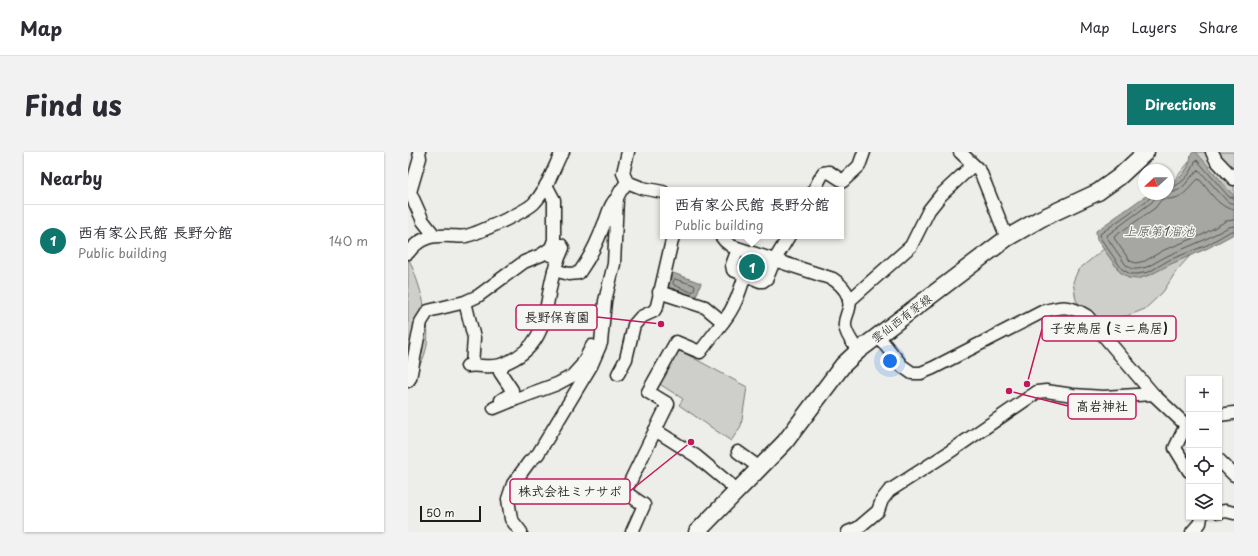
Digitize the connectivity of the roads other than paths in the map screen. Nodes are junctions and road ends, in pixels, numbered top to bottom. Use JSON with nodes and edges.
{"nodes":[{"id":1,"x":419,"y":152,"type":"edge"},
{"id":2,"x":563,"y":152,"type":"edge"},
{"id":3,"x":628,"y":152,"type":"edge"},
{"id":4,"x":864,"y":152,"type":"edge"},
{"id":5,"x":960,"y":152,"type":"edge"},
{"id":6,"x":1146,"y":152,"type":"edge"},
{"id":7,"x":1212,"y":152,"type":"edge"},
{"id":8,"x":973,"y":165,"type":"junction"},
{"id":9,"x":1234,"y":180,"type":"edge"},
{"id":10,"x":627,"y":182,"type":"junction"},
{"id":11,"x":546,"y":185,"type":"junction"},
{"id":12,"x":816,"y":187,"type":"edge"},
{"id":13,"x":660,"y":191,"type":"edge"},
{"id":14,"x":617,"y":198,"type":"junction"},
{"id":15,"x":434,"y":235,"type":"junction"},
{"id":16,"x":1007,"y":238,"type":"junction"},
{"id":17,"x":672,"y":239,"type":"edge"},
{"id":18,"x":723,"y":239,"type":"edge"},
{"id":19,"x":787,"y":239,"type":"edge"},
{"id":20,"x":738,"y":249,"type":"junction"},
{"id":21,"x":408,"y":253,"type":"edge"},
{"id":22,"x":541,"y":255,"type":"junction"},
{"id":23,"x":774,"y":261,"type":"junction"},
{"id":24,"x":554,"y":270,"type":"junction"},
{"id":25,"x":745,"y":275,"type":"junction"},
{"id":26,"x":659,"y":292,"type":"junction"},
{"id":27,"x":849,"y":301,"type":"junction"},
{"id":28,"x":465,"y":302,"type":"junction"},
{"id":29,"x":723,"y":322,"type":"junction"},
{"id":30,"x":602,"y":335,"type":"junction"},
{"id":31,"x":878,"y":336,"type":"junction"},
{"id":32,"x":858,"y":351,"type":"junction"},
{"id":33,"x":502,"y":365,"type":"junction"},
{"id":34,"x":618,"y":374,"type":"dead end"},
{"id":35,"x":408,"y":381,"type":"edge"},
{"id":36,"x":1153,"y":394,"type":"junction"},
{"id":37,"x":1234,"y":413,"type":"edge"},
{"id":38,"x":1222,"y":415,"type":"edge"},
{"id":39,"x":1186,"y":424,"type":"edge"},
{"id":40,"x":654,"y":430,"type":"junction"},
{"id":41,"x":1186,"y":430,"type":"edge"},
{"id":42,"x":738,"y":452,"type":"dead end"},
{"id":43,"x":1222,"y":463,"type":"edge"},
{"id":44,"x":1186,"y":466,"type":"edge"},
{"id":45,"x":760,"y":468,"type":"junction"},
{"id":46,"x":1234,"y":475,"type":"edge"},
{"id":47,"x":738,"y":490,"type":"junction"},
{"id":48,"x":1222,"y":512,"type":"edge"},
{"id":49,"x":1234,"y":513,"type":"edge"},
{"id":50,"x":1200,"y":520,"type":"edge"},
{"id":51,"x":521,"y":532,"type":"edge"},
{"id":52,"x":632,"y":532,"type":"edge"},
{"id":53,"x":697,"y":532,"type":"edge"},
{"id":54,"x":848,"y":532,"type":"edge"},
{"id":55,"x":1192,"y":532,"type":"edge"}],
"edges":[{"from":1,"to":15,"type":"street"},
{"from":2,"to":11,"type":"street"},
{"from":3,"to":10,"type":"street"},
{"from":4,"to":12,"type":"street"},
{"from":5,"to":8,"type":"street"},
{"from":6,"to":16,"type":"main road","name":"雲仙西有家線"},
{"from":7,"to":9,"type":"street"},
{"from":8,"to":16,"type":"street"},
{"from":8,"to":27,"type":"street"},
{"from":10,"to":13,"type":"street"},
{"from":10,"to":14,"type":"street"},
{"from":11,"to":15,"type":"street"},
{"from":11,"to":22,"type":"street"},
{"from":14,"to":24,"type":"street"},
{"from":14,"to":30,"type":"street"},
{"from":15,"to":21,"type":"street"},
{"from":16,"to":31,"type":"main road","name":"雲仙西有家線"},
{"from":17,"to":26,"type":"street"},
{"from":18,"to":20,"type":"street"},
{"from":19,"to":23,"type":"street"},
{"from":20,"to":23,"type":"street"},
{"from":20,"to":25,"type":"street"},
{"from":22,"to":24,"type":"street"},
{"from":22,"to":28,"type":"street"},
{"from":23,"to":25,"type":"street"},
{"from":23,"to":27,"type":"street"},
{"from":24,"to":33,"type":"street"},
{"from":25,"to":29,"type":"street"},
{"from":26,"to":29,"type":"street"},
{"from":26,"to":34,"type":"street"},
{"from":27,"to":32,"type":"street"},
{"from":28,"to":33,"type":"street"},
{"from":28,"to":35,"type":"street"},
{"from":29,"to":40,"type":"street"},
{"from":30,"to":33,"type":"street"},
{"from":30,"to":51,"type":"street"},
{"from":31,"to":32,"type":"main road","name":"雲仙西有家線"},
{"from":31,"to":36,"type":"street"},
{"from":32,"to":45,"type":"main road","name":"雲仙西有家線"},
{"from":36,"to":39,"type":"street"},
{"from":36,"to":54,"type":"street"},
{"from":37,"to":38,"type":"street"},
{"from":40,"to":47,"type":"street"},
{"from":40,"to":52,"type":"street"},
{"from":41,"to":44,"type":"street"},
{"from":42,"to":45,"type":"street"},
{"from":43,"to":46,"type":"street"},
{"from":45,"to":47,"type":"main road","name":"雲仙西有家線"},
{"from":47,"to":53,"type":"main road","name":"雲仙西有家線"},
{"from":48,"to":49,"type":"street"},
{"from":50,"to":55,"type":"street"}]}
